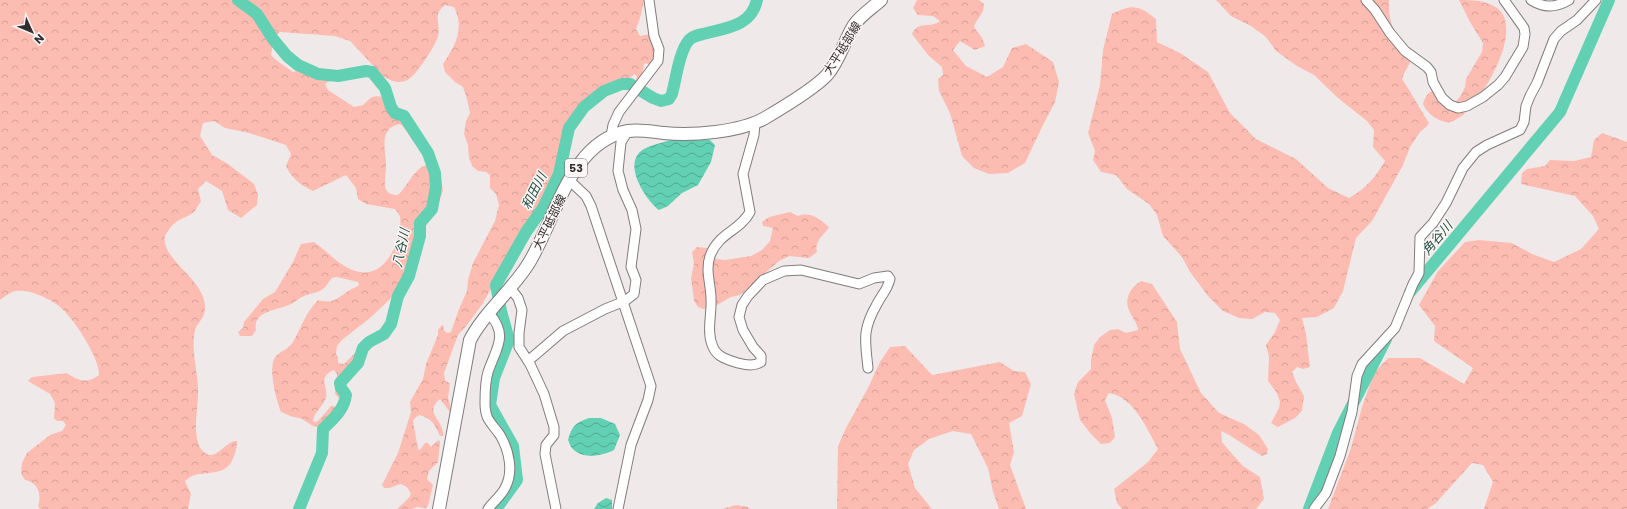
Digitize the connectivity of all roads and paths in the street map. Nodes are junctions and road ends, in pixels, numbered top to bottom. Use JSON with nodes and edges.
{"nodes":[{"id":1,"x":649,"y":0,"type":"edge"},
{"id":2,"x":881,"y":0,"type":"edge"},
{"id":3,"x":1366,"y":0,"type":"edge"},
{"id":4,"x":1504,"y":0,"type":"edge"},
{"id":5,"x":1531,"y":0,"type":"edge"},
{"id":6,"x":1569,"y":0,"type":"edge"},
{"id":7,"x":1596,"y":0,"type":"edge"},
{"id":8,"x":755,"y":124,"type":"junction"},
{"id":9,"x":628,"y":131,"type":"junction"},
{"id":10,"x":611,"y":136,"type":"junction"},
{"id":11,"x":569,"y":180,"type":"junction"},
{"id":12,"x":511,"y":289,"type":"junction"},
{"id":13,"x":622,"y":302,"type":"junction"},
{"id":14,"x":489,"y":313,"type":"junction"},
{"id":15,"x":528,"y":361,"type":"junction"},
{"id":16,"x":868,"y":368,"type":"dead end"},
{"id":17,"x":439,"y":509,"type":"edge"},
{"id":18,"x":488,"y":509,"type":"edge"},
{"id":19,"x":556,"y":509,"type":"edge"},
{"id":20,"x":618,"y":509,"type":"edge"},
{"id":21,"x":1314,"y":509,"type":"edge"}],
"edges":[{"from":1,"to":10,"type":"street"},
{"from":2,"to":8,"type":"main road","name":"大平砥部線","number":"53"},
{"from":3,"to":4,"type":"street"},
{"from":5,"to":6,"type":"street"},
{"from":7,"to":21,"type":"street"},
{"from":8,"to":9,"type":"main road","name":"大平砥部線","number":"53"},
{"from":8,"to":16,"type":"street"},
{"from":9,"to":10,"type":"main road","name":"大平砥部線","number":"53"},
{"from":9,"to":13,"type":"street"},
{"from":10,"to":11,"type":"main road","name":"大平砥部線","number":"53"},
{"from":11,"to":12,"type":"main road","name":"大平砥部線","number":"53"},
{"from":11,"to":13,"type":"street"},
{"from":12,"to":14,"type":"main road","name":"大平砥部線","number":"53"},
{"from":12,"to":15,"type":"street"},
{"from":13,"to":15,"type":"street"},
{"from":13,"to":20,"type":"street"},
{"from":14,"to":17,"type":"main road","name":"大平砥部線","number":"53"},
{"from":14,"to":18,"type":"street"},
{"from":15,"to":19,"type":"street"}]}
